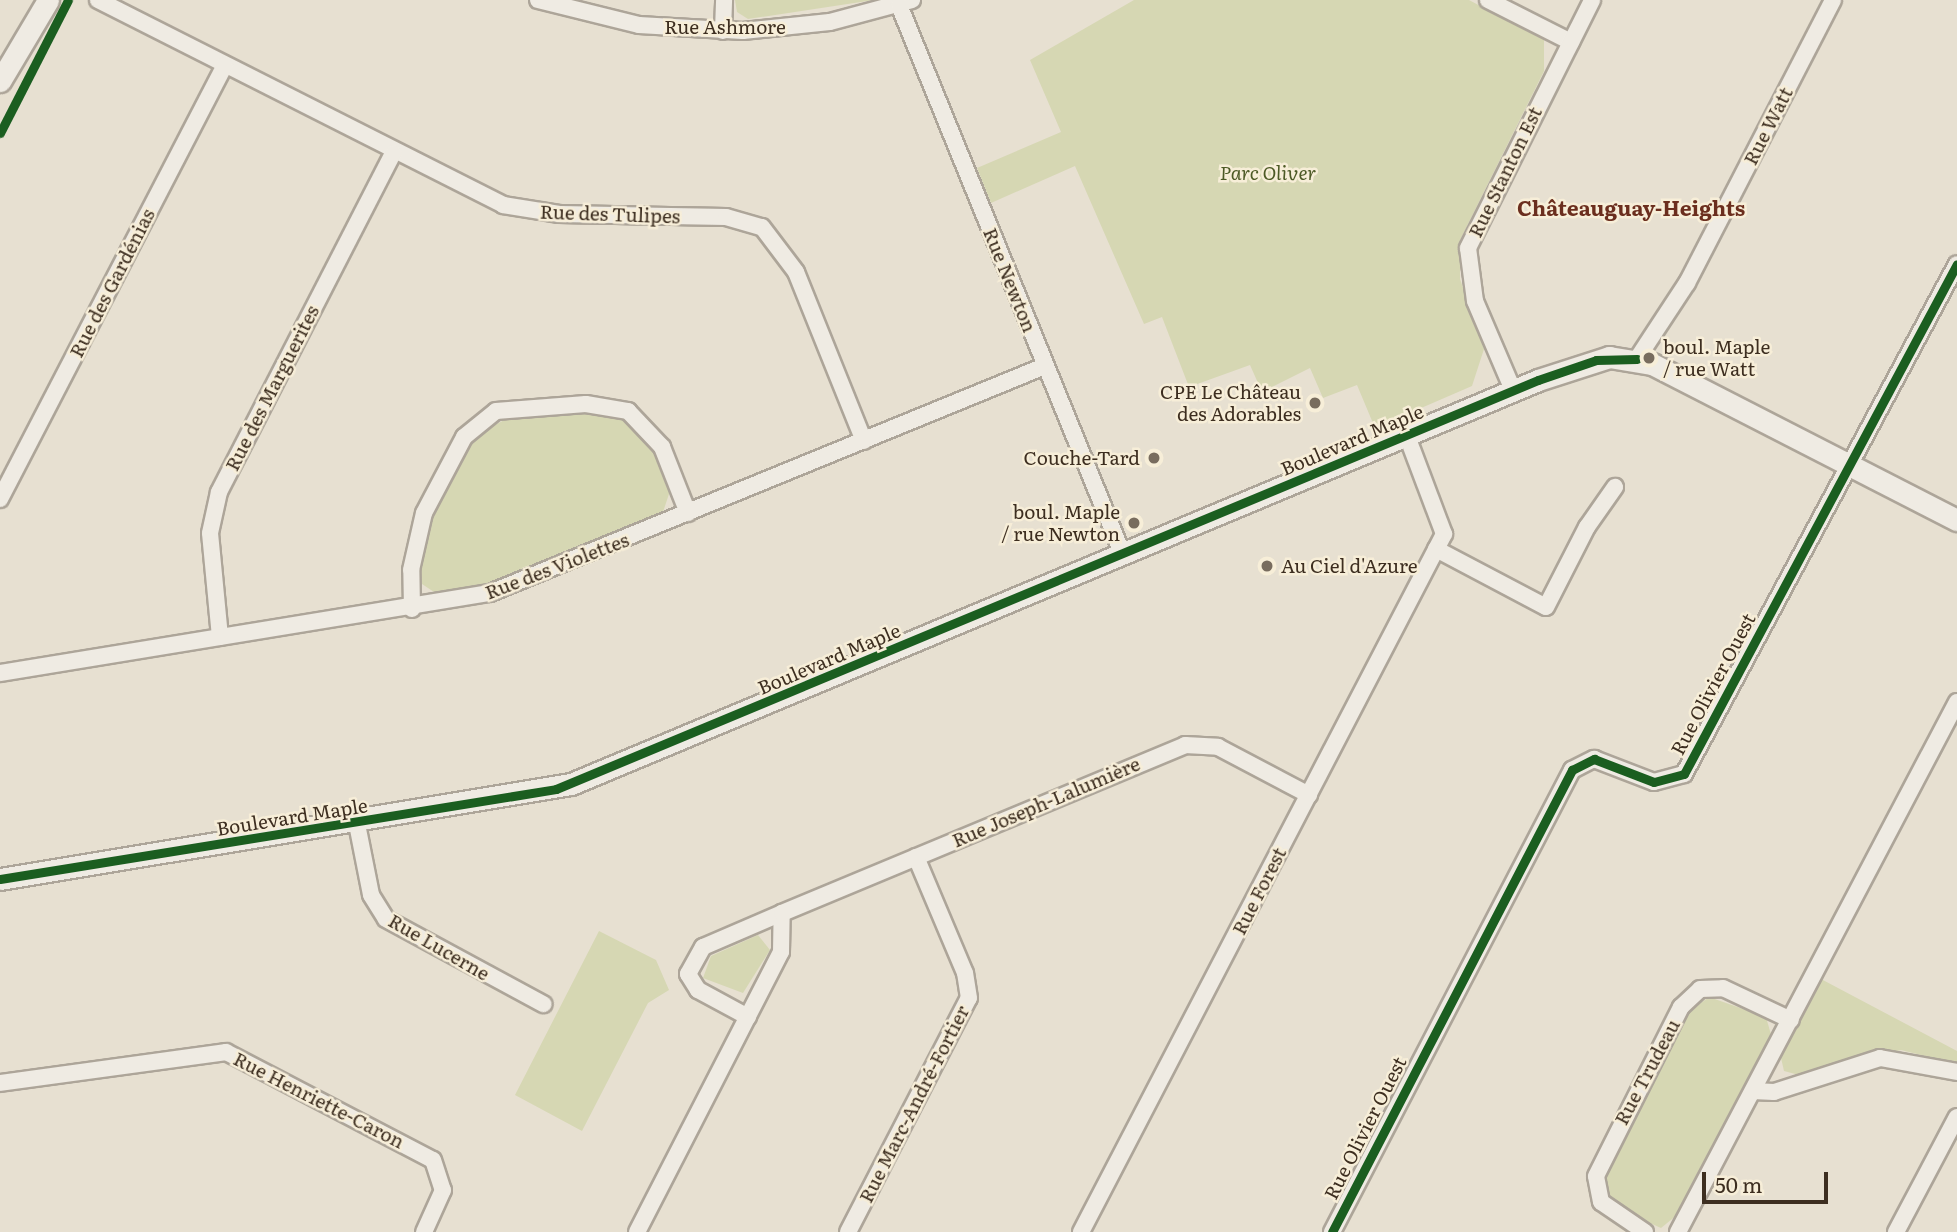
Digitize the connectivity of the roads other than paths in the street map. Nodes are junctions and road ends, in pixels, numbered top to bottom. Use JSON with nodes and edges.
{"nodes":[{"id":1,"x":48,"y":0,"type":"edge"},
{"id":2,"x":98,"y":0,"type":"edge"},
{"id":3,"x":538,"y":0,"type":"edge"},
{"id":4,"x":724,"y":0,"type":"edge"},
{"id":5,"x":1488,"y":0,"type":"edge"},
{"id":6,"x":1592,"y":0,"type":"edge"},
{"id":7,"x":1833,"y":0,"type":"edge"},
{"id":8,"x":905,"y":3,"type":"edge"},
{"id":9,"x":723,"y":30,"type":"junction"},
{"id":10,"x":1570,"y":42,"type":"junction"},
{"id":11,"x":224,"y":66,"type":"junction"},
{"id":12,"x":0,"y":81,"type":"edge"},
{"id":13,"x":394,"y":153,"type":"junction"},
{"id":14,"x":1957,"y":264,"type":"edge"},
{"id":15,"x":1637,"y":359,"type":"junction"},
{"id":16,"x":1045,"y":366,"type":"junction"},
{"id":17,"x":1513,"y":390,"type":"junction"},
{"id":18,"x":1407,"y":436,"type":"junction"},
{"id":19,"x":864,"y":441,"type":"junction"},
{"id":20,"x":1850,"y":465,"type":"junction"},
{"id":21,"x":1615,"y":487,"type":"dead end"},
{"id":22,"x":0,"y":499,"type":"edge"},
{"id":23,"x":688,"y":513,"type":"junction"},
{"id":24,"x":1957,"y":520,"type":"edge"},
{"id":25,"x":1436,"y":549,"type":"junction"},
{"id":26,"x":1123,"y":555,"type":"junction"},
{"id":27,"x":412,"y":609,"type":"junction"},
{"id":28,"x":220,"y":637,"type":"junction"},
{"id":29,"x":0,"y":673,"type":"edge"},
{"id":30,"x":1957,"y":702,"type":"edge"},
{"id":31,"x":1308,"y":795,"type":"junction"},
{"id":32,"x":357,"y":824,"type":"junction"},
{"id":33,"x":916,"y":857,"type":"junction"},
{"id":34,"x":0,"y":880,"type":"edge"},
{"id":35,"x":782,"y":913,"type":"junction"},
{"id":36,"x":543,"y":1004,"type":"dead end"},
{"id":37,"x":748,"y":1017,"type":"junction"},
{"id":38,"x":1791,"y":1020,"type":"junction"},
{"id":39,"x":1957,"y":1072,"type":"edge"},
{"id":40,"x":0,"y":1083,"type":"edge"},
{"id":41,"x":1753,"y":1091,"type":"junction"},
{"id":42,"x":1957,"y":1117,"type":"edge"},
{"id":43,"x":424,"y":1232,"type":"edge"},
{"id":44,"x":637,"y":1232,"type":"edge"},
{"id":45,"x":848,"y":1232,"type":"edge"},
{"id":46,"x":1081,"y":1232,"type":"edge"},
{"id":47,"x":1332,"y":1232,"type":"edge"},
{"id":48,"x":1645,"y":1232,"type":"edge"},
{"id":49,"x":1678,"y":1232,"type":"edge"},
{"id":50,"x":1896,"y":1232,"type":"edge"}],
"edges":[{"from":1,"to":12,"type":"street"},
{"from":2,"to":11,"type":"street","name":"Rue des Tulipes"},
{"from":3,"to":9,"type":"street","name":"Rue Ashmore"},
{"from":4,"to":9,"type":"street"},
{"from":5,"to":10,"type":"street"},
{"from":6,"to":10,"type":"street","name":"Rue Stanton Est"},
{"from":7,"to":15,"type":"street","name":"Rue Watt"},
{"from":8,"to":9,"type":"street","name":"Rue Ashmore"},
{"from":8,"to":16,"type":"street","name":"Rue Newton"},
{"from":10,"to":17,"type":"street","name":"Rue Stanton Est"},
{"from":11,"to":13,"type":"street","name":"Rue des Tulipes"},
{"from":11,"to":22,"type":"street","name":"Rue des Gardénias"},
{"from":13,"to":19,"type":"street","name":"Rue des Tulipes"},
{"from":13,"to":28,"type":"street","name":"Rue des Marguerites"},
{"from":14,"to":20,"type":"street","name":"Rue Olivier Ouest"},
{"from":15,"to":17,"type":"street","name":"Boulevard Maple"},
{"from":15,"to":20,"type":"street"},
{"from":16,"to":19,"type":"street","name":"Rue des Violettes"},
{"from":16,"to":26,"type":"street","name":"Rue Newton"},
{"from":17,"to":18,"type":"street","name":"Boulevard Maple"},
{"from":18,"to":25,"type":"street","name":"Rue Forest"},
{"from":18,"to":26,"type":"street","name":"Boulevard Maple"},
{"from":19,"to":23,"type":"street","name":"Rue des Violettes"},
{"from":20,"to":24,"type":"street"},
{"from":20,"to":47,"type":"street","name":"Rue Olivier Ouest"},
{"from":21,"to":25,"type":"street"},
{"from":23,"to":27,"type":"street","name":"Rue des Violettes"},
{"from":23,"to":27,"type":"street"},
{"from":25,"to":31,"type":"street","name":"Rue Forest"},
{"from":26,"to":32,"type":"street","name":"Boulevard Maple"},
{"from":27,"to":28,"type":"street","name":"Rue des Violettes"},
{"from":28,"to":29,"type":"street","name":"Rue des Violettes"},
{"from":30,"to":38,"type":"street"},
{"from":31,"to":33,"type":"street","name":"Rue Joseph-Lalumière"},
{"from":31,"to":46,"type":"street","name":"Rue Forest"},
{"from":32,"to":34,"type":"street","name":"Boulevard Maple"},
{"from":32,"to":36,"type":"street","name":"Rue Lucerne"},
{"from":33,"to":35,"type":"street","name":"Rue Joseph-Lalumière"},
{"from":33,"to":45,"type":"street","name":"Rue Marc-André-Fortier"},
{"from":35,"to":37,"type":"street"},
{"from":35,"to":37,"type":"street","name":"Rue Joseph-Lalumière"},
{"from":37,"to":44,"type":"street"},
{"from":38,"to":41,"type":"street"},
{"from":38,"to":48,"type":"street","name":"Rue Trudeau"},
{"from":39,"to":41,"type":"street"},
{"from":40,"to":43,"type":"street","name":"Rue Henriette-Caron"},
{"from":41,"to":49,"type":"street"},
{"from":42,"to":50,"type":"street"}]}
